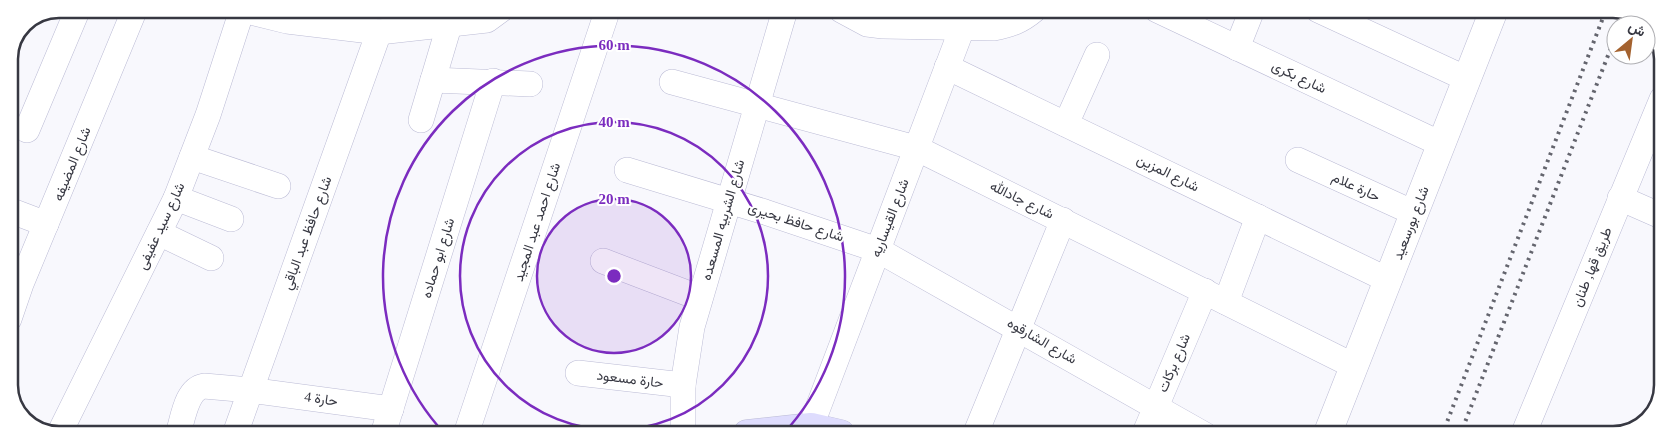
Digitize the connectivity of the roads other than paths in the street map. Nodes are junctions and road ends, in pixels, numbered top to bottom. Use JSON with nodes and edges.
{"nodes":[{"id":1,"x":74,"y":18,"type":"edge"},
{"id":2,"x":131,"y":18,"type":"edge"},
{"id":3,"x":237,"y":18,"type":"edge"},
{"id":4,"x":274,"y":18,"type":"edge"},
{"id":5,"x":490,"y":18,"type":"edge"},
{"id":6,"x":605,"y":18,"type":"edge"},
{"id":7,"x":783,"y":18,"type":"edge"},
{"id":8,"x":855,"y":18,"type":"edge"},
{"id":9,"x":914,"y":18,"type":"edge"},
{"id":10,"x":966,"y":18,"type":"edge"},
{"id":11,"x":1024,"y":18,"type":"edge"},
{"id":12,"x":1173,"y":18,"type":"edge"},
{"id":13,"x":1249,"y":18,"type":"edge"},
{"id":14,"x":1335,"y":18,"type":"edge"},
{"id":15,"x":1491,"y":18,"type":"edge"},
{"id":16,"x":449,"y":26,"type":"junction"},
{"id":17,"x":379,"y":32,"type":"junction"},
{"id":18,"x":1237,"y":48,"type":"junction"},
{"id":19,"x":1097,"y":55,"type":"dead end"},
{"id":20,"x":947,"y":67,"type":"junction"},
{"id":21,"x":1467,"y":79,"type":"junction"},
{"id":22,"x":433,"y":80,"type":"junction"},
{"id":23,"x":493,"y":81,"type":"junction"},
{"id":24,"x":672,"y":82,"type":"dead end"},
{"id":25,"x":530,"y":84,"type":"dead end"},
{"id":26,"x":757,"y":105,"type":"junction"},
{"id":27,"x":421,"y":120,"type":"dead end"},
{"id":28,"x":1653,"y":120,"type":"edge"},
{"id":29,"x":1066,"y":124,"type":"junction"},
{"id":30,"x":27,"y":130,"type":"dead end"},
{"id":31,"x":1442,"y":144,"type":"junction"},
{"id":32,"x":916,"y":148,"type":"junction"},
{"id":33,"x":192,"y":157,"type":"junction"},
{"id":34,"x":1298,"y":160,"type":"dead end"},
{"id":35,"x":627,"y":170,"type":"dead end"},
{"id":36,"x":278,"y":186,"type":"dead end"},
{"id":37,"x":176,"y":198,"type":"junction"},
{"id":38,"x":1620,"y":198,"type":"junction"},
{"id":39,"x":728,"y":200,"type":"junction"},
{"id":40,"x":18,"y":213,"type":"edge"},
{"id":41,"x":1414,"y":213,"type":"junction"},
{"id":42,"x":1653,"y":213,"type":"edge"},
{"id":43,"x":1258,"y":217,"type":"junction"},
{"id":44,"x":231,"y":219,"type":"dead end"},
{"id":45,"x":1062,"y":220,"type":"junction"},
{"id":46,"x":46,"y":224,"type":"junction"},
{"id":47,"x":158,"y":233,"type":"junction"},
{"id":48,"x":878,"y":250,"type":"junction"},
{"id":49,"x":211,"y":258,"type":"dead end"},
{"id":50,"x":603,"y":261,"type":"dead end"},
{"id":51,"x":1388,"y":280,"type":"junction"},
{"id":52,"x":18,"y":293,"type":"edge"},
{"id":53,"x":1216,"y":296,"type":"junction"},
{"id":54,"x":700,"y":298,"type":"junction"},
{"id":55,"x":1019,"y":328,"type":"junction"},
{"id":56,"x":1354,"y":366,"type":"junction"},
{"id":57,"x":578,"y":373,"type":"dead end"},
{"id":58,"x":683,"y":385,"type":"junction"},
{"id":59,"x":250,"y":390,"type":"junction"},
{"id":60,"x":1156,"y":407,"type":"junction"},
{"id":61,"x":391,"y":409,"type":"junction"},
{"id":62,"x":62,"y":427,"type":"edge"},
{"id":63,"x":180,"y":427,"type":"edge"},
{"id":64,"x":237,"y":427,"type":"edge"},
{"id":65,"x":385,"y":427,"type":"edge"},
{"id":66,"x":468,"y":427,"type":"edge"},
{"id":67,"x":683,"y":427,"type":"edge"},
{"id":68,"x":812,"y":427,"type":"edge"},
{"id":69,"x":978,"y":427,"type":"edge"},
{"id":70,"x":1147,"y":427,"type":"edge"},
{"id":71,"x":1191,"y":427,"type":"edge"},
{"id":72,"x":1331,"y":427,"type":"edge"},
{"id":73,"x":1526,"y":427,"type":"edge"}],
"edges":[{"from":1,"to":30,"type":"street"},
{"from":2,"to":46,"type":"street","name":"شارع المضيفه"},
{"from":3,"to":33,"type":"street","name":"شارع سيد عفيفى"},
{"from":4,"to":17,"type":"street"},
{"from":5,"to":16,"type":"street"},
{"from":6,"to":66,"type":"street","name":"شارع احمد عبد المجيد"},
{"from":7,"to":26,"type":"street","name":"شارع الشربيه المسعده"},
{"from":8,"to":9,"type":"street"},
{"from":9,"to":10,"type":"street"},
{"from":10,"to":11,"type":"street"},
{"from":10,"to":20,"type":"street","name":"شارع القيساريه"},
{"from":12,"to":18,"type":"street","name":"شارع بكرى"},
{"from":13,"to":18,"type":"street"},
{"from":14,"to":21,"type":"street"},
{"from":15,"to":21,"type":"street","name":"شارع بورسعيد"},
{"from":16,"to":17,"type":"street"},
{"from":16,"to":22,"type":"street"},
{"from":17,"to":59,"type":"street","name":"شارع حافظ عبد الباقي"},
{"from":18,"to":31,"type":"street","name":"شارع بكرى"},
{"from":19,"to":29,"type":"street"},
{"from":20,"to":29,"type":"street","name":"شارع المزين"},
{"from":20,"to":32,"type":"street","name":"شارع القيساريه"},
{"from":21,"to":31,"type":"street","name":"شارع بورسعيد"},
{"from":22,"to":23,"type":"street"},
{"from":22,"to":27,"type":"street"},
{"from":23,"to":25,"type":"street"},
{"from":23,"to":61,"type":"street","name":"شارع ابو حماده"},
{"from":24,"to":26,"type":"street","name":"شارع جادالله"},
{"from":26,"to":32,"type":"street","name":"شارع جادالله"},
{"from":26,"to":39,"type":"street","name":"شارع الشربيه المسعده"},
{"from":28,"to":38,"type":"street","name":"طريق قها, طنان"},
{"from":29,"to":43,"type":"street","name":"شارع المزين"},
{"from":31,"to":41,"type":"street","name":"شارع بورسعيد"},
{"from":32,"to":45,"type":"street","name":"شارع جادالله"},
{"from":32,"to":48,"type":"street","name":"شارع القيساريه"},
{"from":33,"to":36,"type":"street"},
{"from":33,"to":37,"type":"street","name":"شارع سيد عفيفى"},
{"from":34,"to":41,"type":"street","name":"حارة علام"},
{"from":35,"to":39,"type":"street","name":"شارع حافظ بحيرى"},
{"from":37,"to":44,"type":"street"},
{"from":37,"to":47,"type":"street","name":"شارع سيد عفيفى"},
{"from":38,"to":42,"type":"street"},
{"from":38,"to":73,"type":"street","name":"طريق قها, طنان"},
{"from":39,"to":48,"type":"street","name":"شارع حافظ بحيرى"},
{"from":39,"to":54,"type":"street","name":"شارع الشربيه المسعده"},
{"from":40,"to":46,"type":"street"},
{"from":41,"to":51,"type":"street","name":"شارع بورسعيد"},
{"from":43,"to":51,"type":"street","name":"شارع المزين"},
{"from":43,"to":53,"type":"street","name":"شارع بركات"},
{"from":45,"to":53,"type":"street","name":"شارع جادالله"},
{"from":45,"to":55,"type":"street"},
{"from":46,"to":52,"type":"street","name":"شارع المضيفه"},
{"from":47,"to":49,"type":"street"},
{"from":47,"to":62,"type":"street","name":"شارع سيد عفيفى"},
{"from":48,"to":55,"type":"street","name":"شارع الشارقوه"},
{"from":48,"to":68,"type":"street","name":"شارع القيساريه"},
{"from":50,"to":54,"type":"street"},
{"from":51,"to":56,"type":"street","name":"شارع بورسعيد"},
{"from":53,"to":56,"type":"street","name":"شارع جادالله"},
{"from":53,"to":60,"type":"street","name":"شارع بركات"},
{"from":54,"to":58,"type":"street","name":"شارع الشربيه المسعده"},
{"from":55,"to":60,"type":"street","name":"شارع الشارقوه"},
{"from":55,"to":69,"type":"street"},
{"from":56,"to":72,"type":"street","name":"شارع بورسعيد"},
{"from":57,"to":58,"type":"street","name":"حارة مسعود"},
{"from":58,"to":67,"type":"street","name":"شارع الشربيه المسعده"},
{"from":59,"to":61,"type":"street","name":"حارة 4"},
{"from":59,"to":63,"type":"street","name":"حارة 4"},
{"from":59,"to":64,"type":"street","name":"شارع حافظ عبد الباقي"},
{"from":60,"to":70,"type":"street","name":"شارع بركات"},
{"from":60,"to":71,"type":"street","name":"شارع الشارقوه"},
{"from":61,"to":65,"type":"street","name":"شارع ابو حماده"}]}
